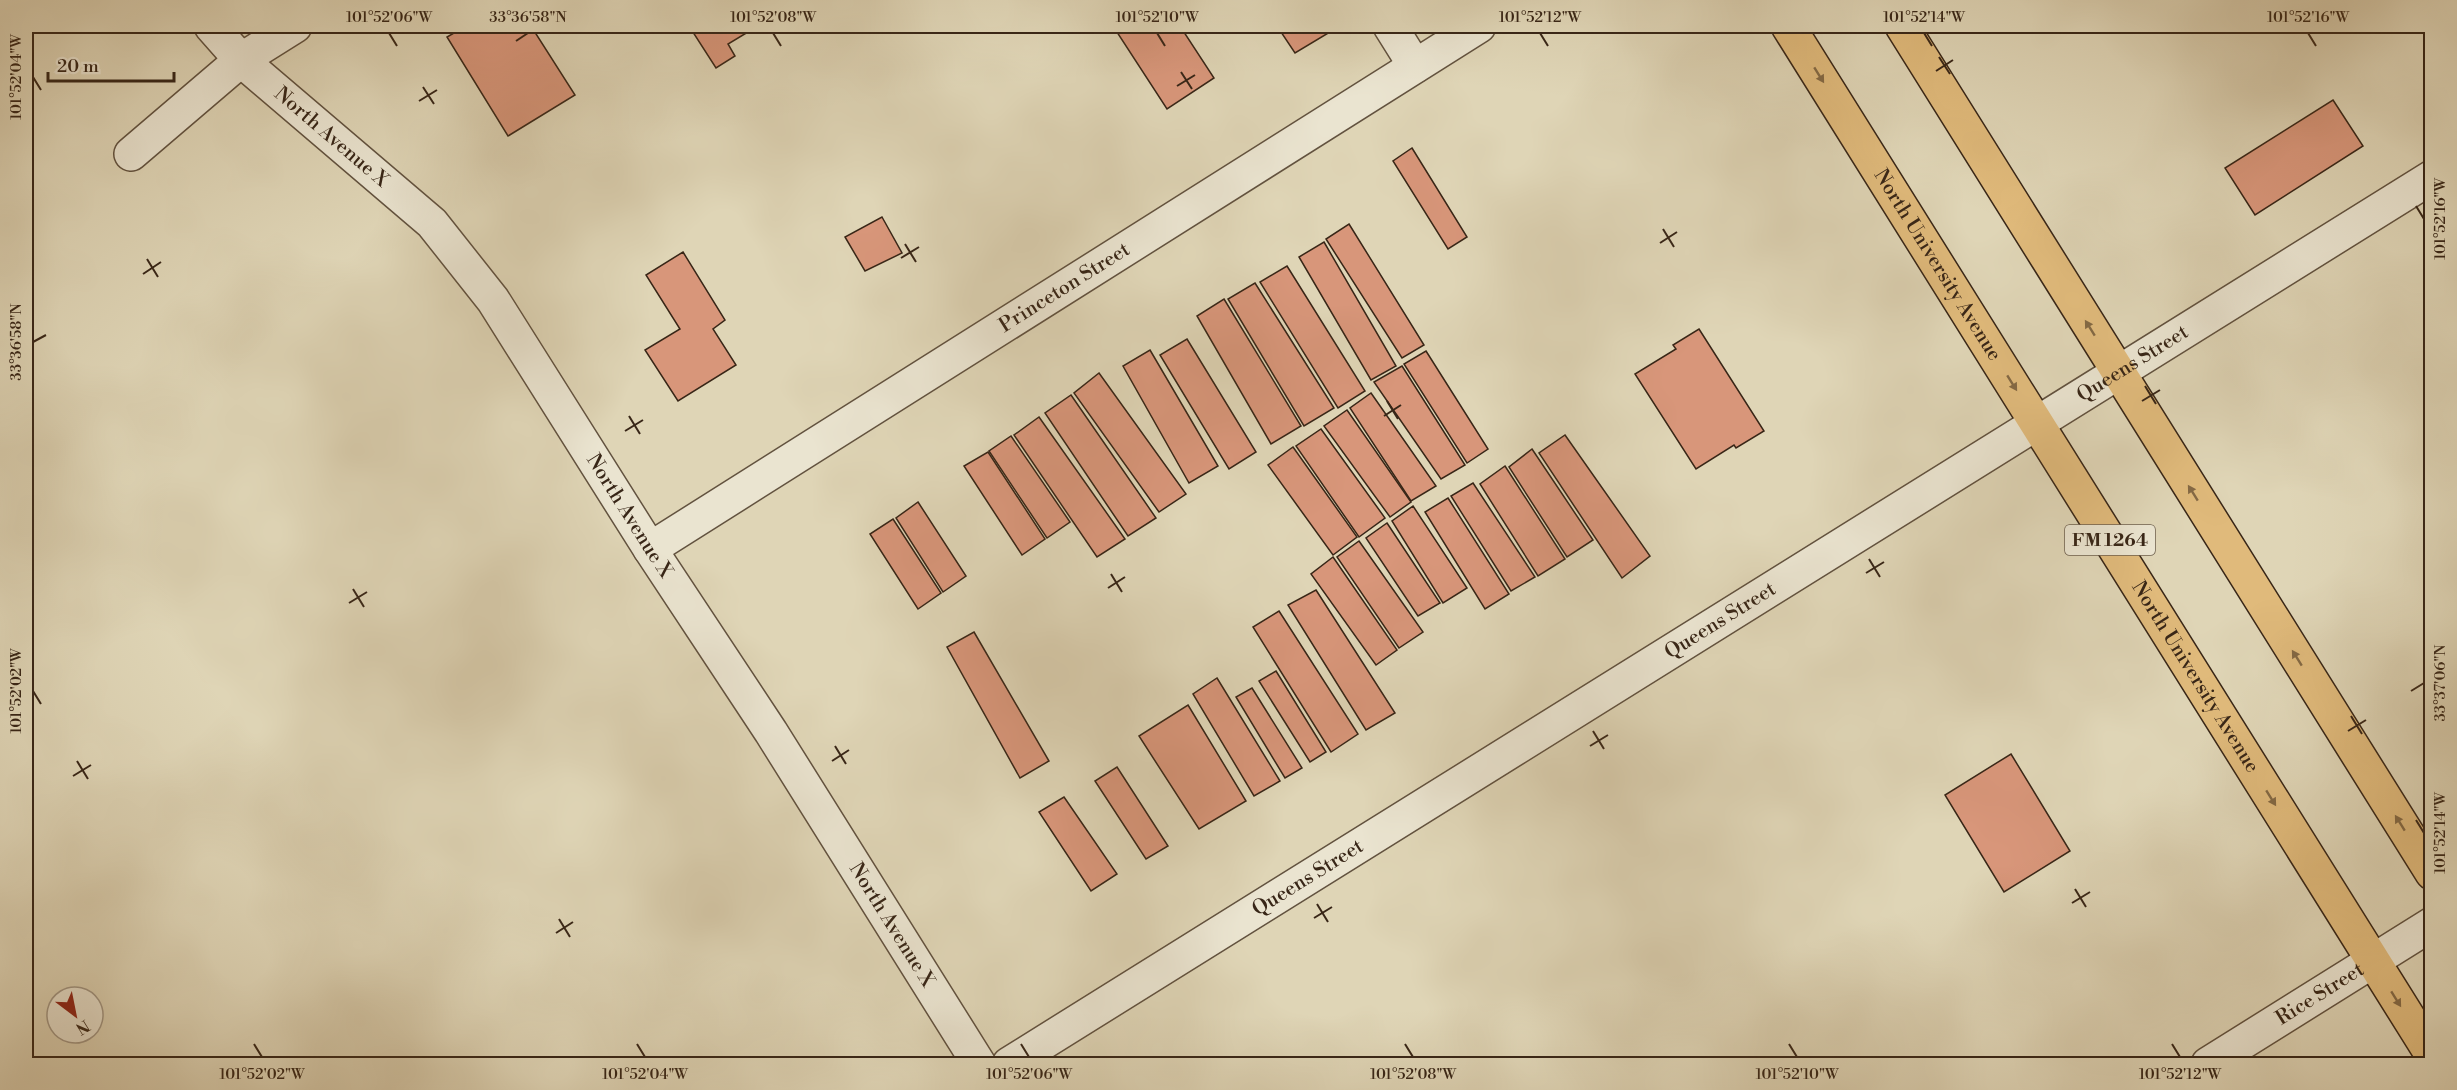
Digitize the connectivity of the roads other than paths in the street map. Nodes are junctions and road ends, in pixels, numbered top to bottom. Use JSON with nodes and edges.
{"nodes":[{"id":1,"x":211,"y":26,"type":"edge"},
{"id":2,"x":295,"y":26,"type":"edge"},
{"id":3,"x":1390,"y":26,"type":"edge"},
{"id":4,"x":1479,"y":26,"type":"edge"},
{"id":5,"x":1788,"y":26,"type":"edge"},
{"id":6,"x":1902,"y":26,"type":"edge"},
{"id":7,"x":241,"y":60,"type":"junction"},
{"id":8,"x":1415,"y":66,"type":"junction"},
{"id":9,"x":131,"y":154,"type":"dead end"},
{"id":10,"x":2432,"y":177,"type":"edge"},
{"id":11,"x":2118,"y":372,"type":"junction"},
{"id":12,"x":2037,"y":423,"type":"junction"},
{"id":13,"x":650,"y":549,"type":"junction"},
{"id":14,"x":2432,"y":873,"type":"edge"},
{"id":15,"x":2432,"y":924,"type":"edge"},
{"id":16,"x":2373,"y":962,"type":"junction"},
{"id":17,"x":2432,"y":1055,"type":"edge"},
{"id":18,"x":979,"y":1065,"type":"edge"},
{"id":19,"x":1009,"y":1065,"type":"edge"},
{"id":20,"x":2208,"y":1065,"type":"edge"}],
"edges":[{"from":1,"to":7,"type":"street","name":"North Avenue X"},
{"from":2,"to":7,"type":"street"},
{"from":3,"to":8,"type":"street"},
{"from":4,"to":8,"type":"street","name":"Princeton Street"},
{"from":5,"to":12,"type":"main road","name":"North University Avenue","number":"FM 1264","one_way":true},
{"from":11,"to":6,"type":"main road","one_way":true},
{"from":7,"to":9,"type":"street"},
{"from":7,"to":13,"type":"street","name":"North Avenue X"},
{"from":8,"to":13,"type":"street","name":"Princeton Street"},
{"from":10,"to":11,"type":"street","name":"Queens Street"},
{"from":11,"to":12,"type":"street","name":"Queens Street"},
{"from":14,"to":11,"type":"main road","one_way":true},
{"from":12,"to":16,"type":"main road","name":"North University Avenue","number":"FM 1264","one_way":true},
{"from":12,"to":19,"type":"street","name":"Queens Street"},
{"from":13,"to":18,"type":"street","name":"North Avenue X"},
{"from":15,"to":16,"type":"street","name":"Rice Street"},
{"from":16,"to":17,"type":"main road","name":"North University Avenue","number":"FM 1264","one_way":true},
{"from":16,"to":20,"type":"street","name":"Rice Street"}]}
